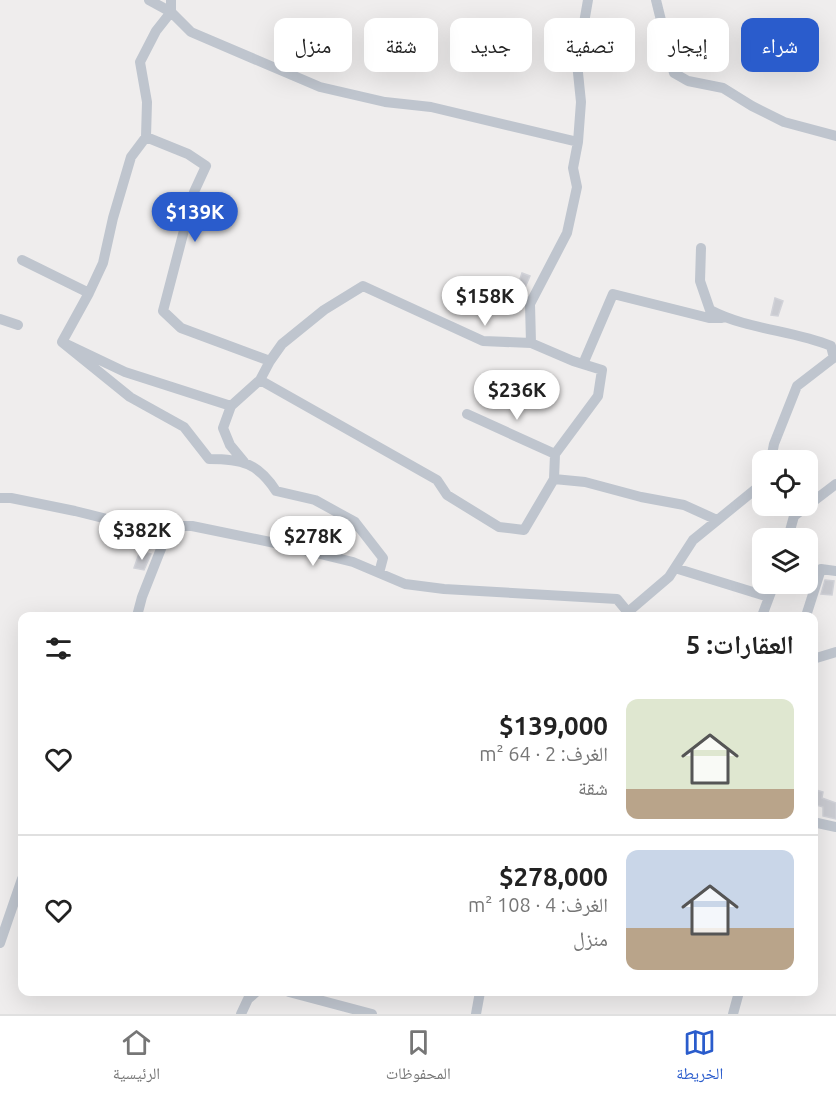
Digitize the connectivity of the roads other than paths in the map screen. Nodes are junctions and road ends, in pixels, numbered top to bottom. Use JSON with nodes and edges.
{"nodes":[{"id":1,"x":149,"y":0,"type":"edge"},
{"id":2,"x":171,"y":0,"type":"edge"},
{"id":3,"x":588,"y":0,"type":"edge"},
{"id":4,"x":656,"y":0,"type":"edge"},
{"id":5,"x":171,"y":12,"type":"junction"},
{"id":6,"x":836,"y":136,"type":"edge"},
{"id":7,"x":146,"y":137,"type":"junction"},
{"id":8,"x":578,"y":142,"type":"junction"},
{"id":9,"x":701,"y":248,"type":"dead end"},
{"id":10,"x":22,"y":260,"type":"dead end"},
{"id":11,"x":89,"y":293,"type":"junction"},
{"id":12,"x":725,"y":318,"type":"junction"},
{"id":13,"x":0,"y":320,"type":"edge"},
{"id":14,"x":18,"y":325,"type":"dead end"},
{"id":15,"x":63,"y":342,"type":"junction"},
{"id":16,"x":531,"y":343,"type":"junction"},
{"id":17,"x":835,"y":357,"type":"edge"},
{"id":18,"x":270,"y":361,"type":"junction"},
{"id":19,"x":583,"y":364,"type":"junction"},
{"id":20,"x":260,"y":380,"type":"junction"},
{"id":21,"x":231,"y":406,"type":"junction"},
{"id":22,"x":467,"y":414,"type":"dead end"},
{"id":23,"x":773,"y":450,"type":"edge"},
{"id":24,"x":555,"y":454,"type":"junction"},
{"id":25,"x":244,"y":462,"type":"junction"},
{"id":26,"x":554,"y":479,"type":"junction"},
{"id":27,"x":836,"y":484,"type":"edge"},
{"id":28,"x":752,"y":492,"type":"edge"},
{"id":29,"x":0,"y":498,"type":"edge"},
{"id":30,"x":717,"y":520,"type":"junction"},
{"id":31,"x":170,"y":526,"type":"junction"},
{"id":32,"x":791,"y":528,"type":"edge"},
{"id":33,"x":675,"y":568,"type":"junction"},
{"id":34,"x":836,"y":572,"type":"edge"},
{"id":35,"x":379,"y":573,"type":"junction"},
{"id":36,"x":770,"y":594,"type":"edge"},
{"id":37,"x":769,"y":597,"type":"junction"},
{"id":38,"x":138,"y":612,"type":"edge"},
{"id":39,"x":626,"y":612,"type":"edge"},
{"id":40,"x":631,"y":612,"type":"edge"},
{"id":41,"x":763,"y":612,"type":"edge"},
{"id":42,"x":807,"y":612,"type":"edge"},
{"id":43,"x":836,"y":652,"type":"edge"},
{"id":44,"x":818,"y":657,"type":"edge"},
{"id":45,"x":818,"y":823,"type":"edge"},
{"id":46,"x":836,"y":827,"type":"edge"},
{"id":47,"x":18,"y":891,"type":"edge"},
{"id":48,"x":0,"y":943,"type":"edge"},
{"id":49,"x":251,"y":996,"type":"edge"},
{"id":50,"x":304,"y":996,"type":"edge"},
{"id":51,"x":479,"y":996,"type":"edge"},
{"id":52,"x":738,"y":996,"type":"edge"},
{"id":53,"x":241,"y":1014,"type":"edge"},
{"id":54,"x":372,"y":1014,"type":"edge"},
{"id":55,"x":476,"y":1014,"type":"edge"},
{"id":56,"x":733,"y":1014,"type":"edge"}],
"edges":[{"from":1,"to":5,"type":"street"},
{"from":2,"to":5,"type":"street"},
{"from":3,"to":8,"type":"street"},
{"from":4,"to":6,"type":"street"},
{"from":5,"to":7,"type":"street"},
{"from":5,"to":8,"type":"street"},
{"from":7,"to":11,"type":"street"},
{"from":7,"to":18,"type":"street"},
{"from":8,"to":16,"type":"street"},
{"from":9,"to":12,"type":"street"},
{"from":10,"to":11,"type":"street"},
{"from":11,"to":15,"type":"street"},
{"from":12,"to":17,"type":"street"},
{"from":12,"to":19,"type":"street"},
{"from":13,"to":14,"type":"street"},
{"from":15,"to":21,"type":"street"},
{"from":15,"to":25,"type":"street"},
{"from":16,"to":18,"type":"street"},
{"from":16,"to":19,"type":"street"},
{"from":17,"to":23,"type":"street"},
{"from":18,"to":20,"type":"street"},
{"from":19,"to":24,"type":"street"},
{"from":20,"to":21,"type":"street"},
{"from":20,"to":26,"type":"street"},
{"from":21,"to":25,"type":"street"},
{"from":22,"to":24,"type":"street"},
{"from":24,"to":26,"type":"street"},
{"from":25,"to":35,"type":"street"},
{"from":26,"to":30,"type":"street"},
{"from":27,"to":32,"type":"street"},
{"from":28,"to":30,"type":"street"},
{"from":29,"to":31,"type":"street"},
{"from":30,"to":33,"type":"street"},
{"from":31,"to":35,"type":"street"},
{"from":31,"to":38,"type":"street"},
{"from":33,"to":37,"type":"street"},
{"from":33,"to":40,"type":"street"},
{"from":34,"to":42,"type":"street"},
{"from":35,"to":39,"type":"street"},
{"from":36,"to":37,"type":"street"},
{"from":37,"to":41,"type":"street"},
{"from":43,"to":44,"type":"street"},
{"from":45,"to":46,"type":"street"},
{"from":47,"to":48,"type":"street"},
{"from":49,"to":53,"type":"street"},
{"from":50,"to":54,"type":"street"},
{"from":51,"to":55,"type":"street"},
{"from":52,"to":56,"type":"street"}]}
